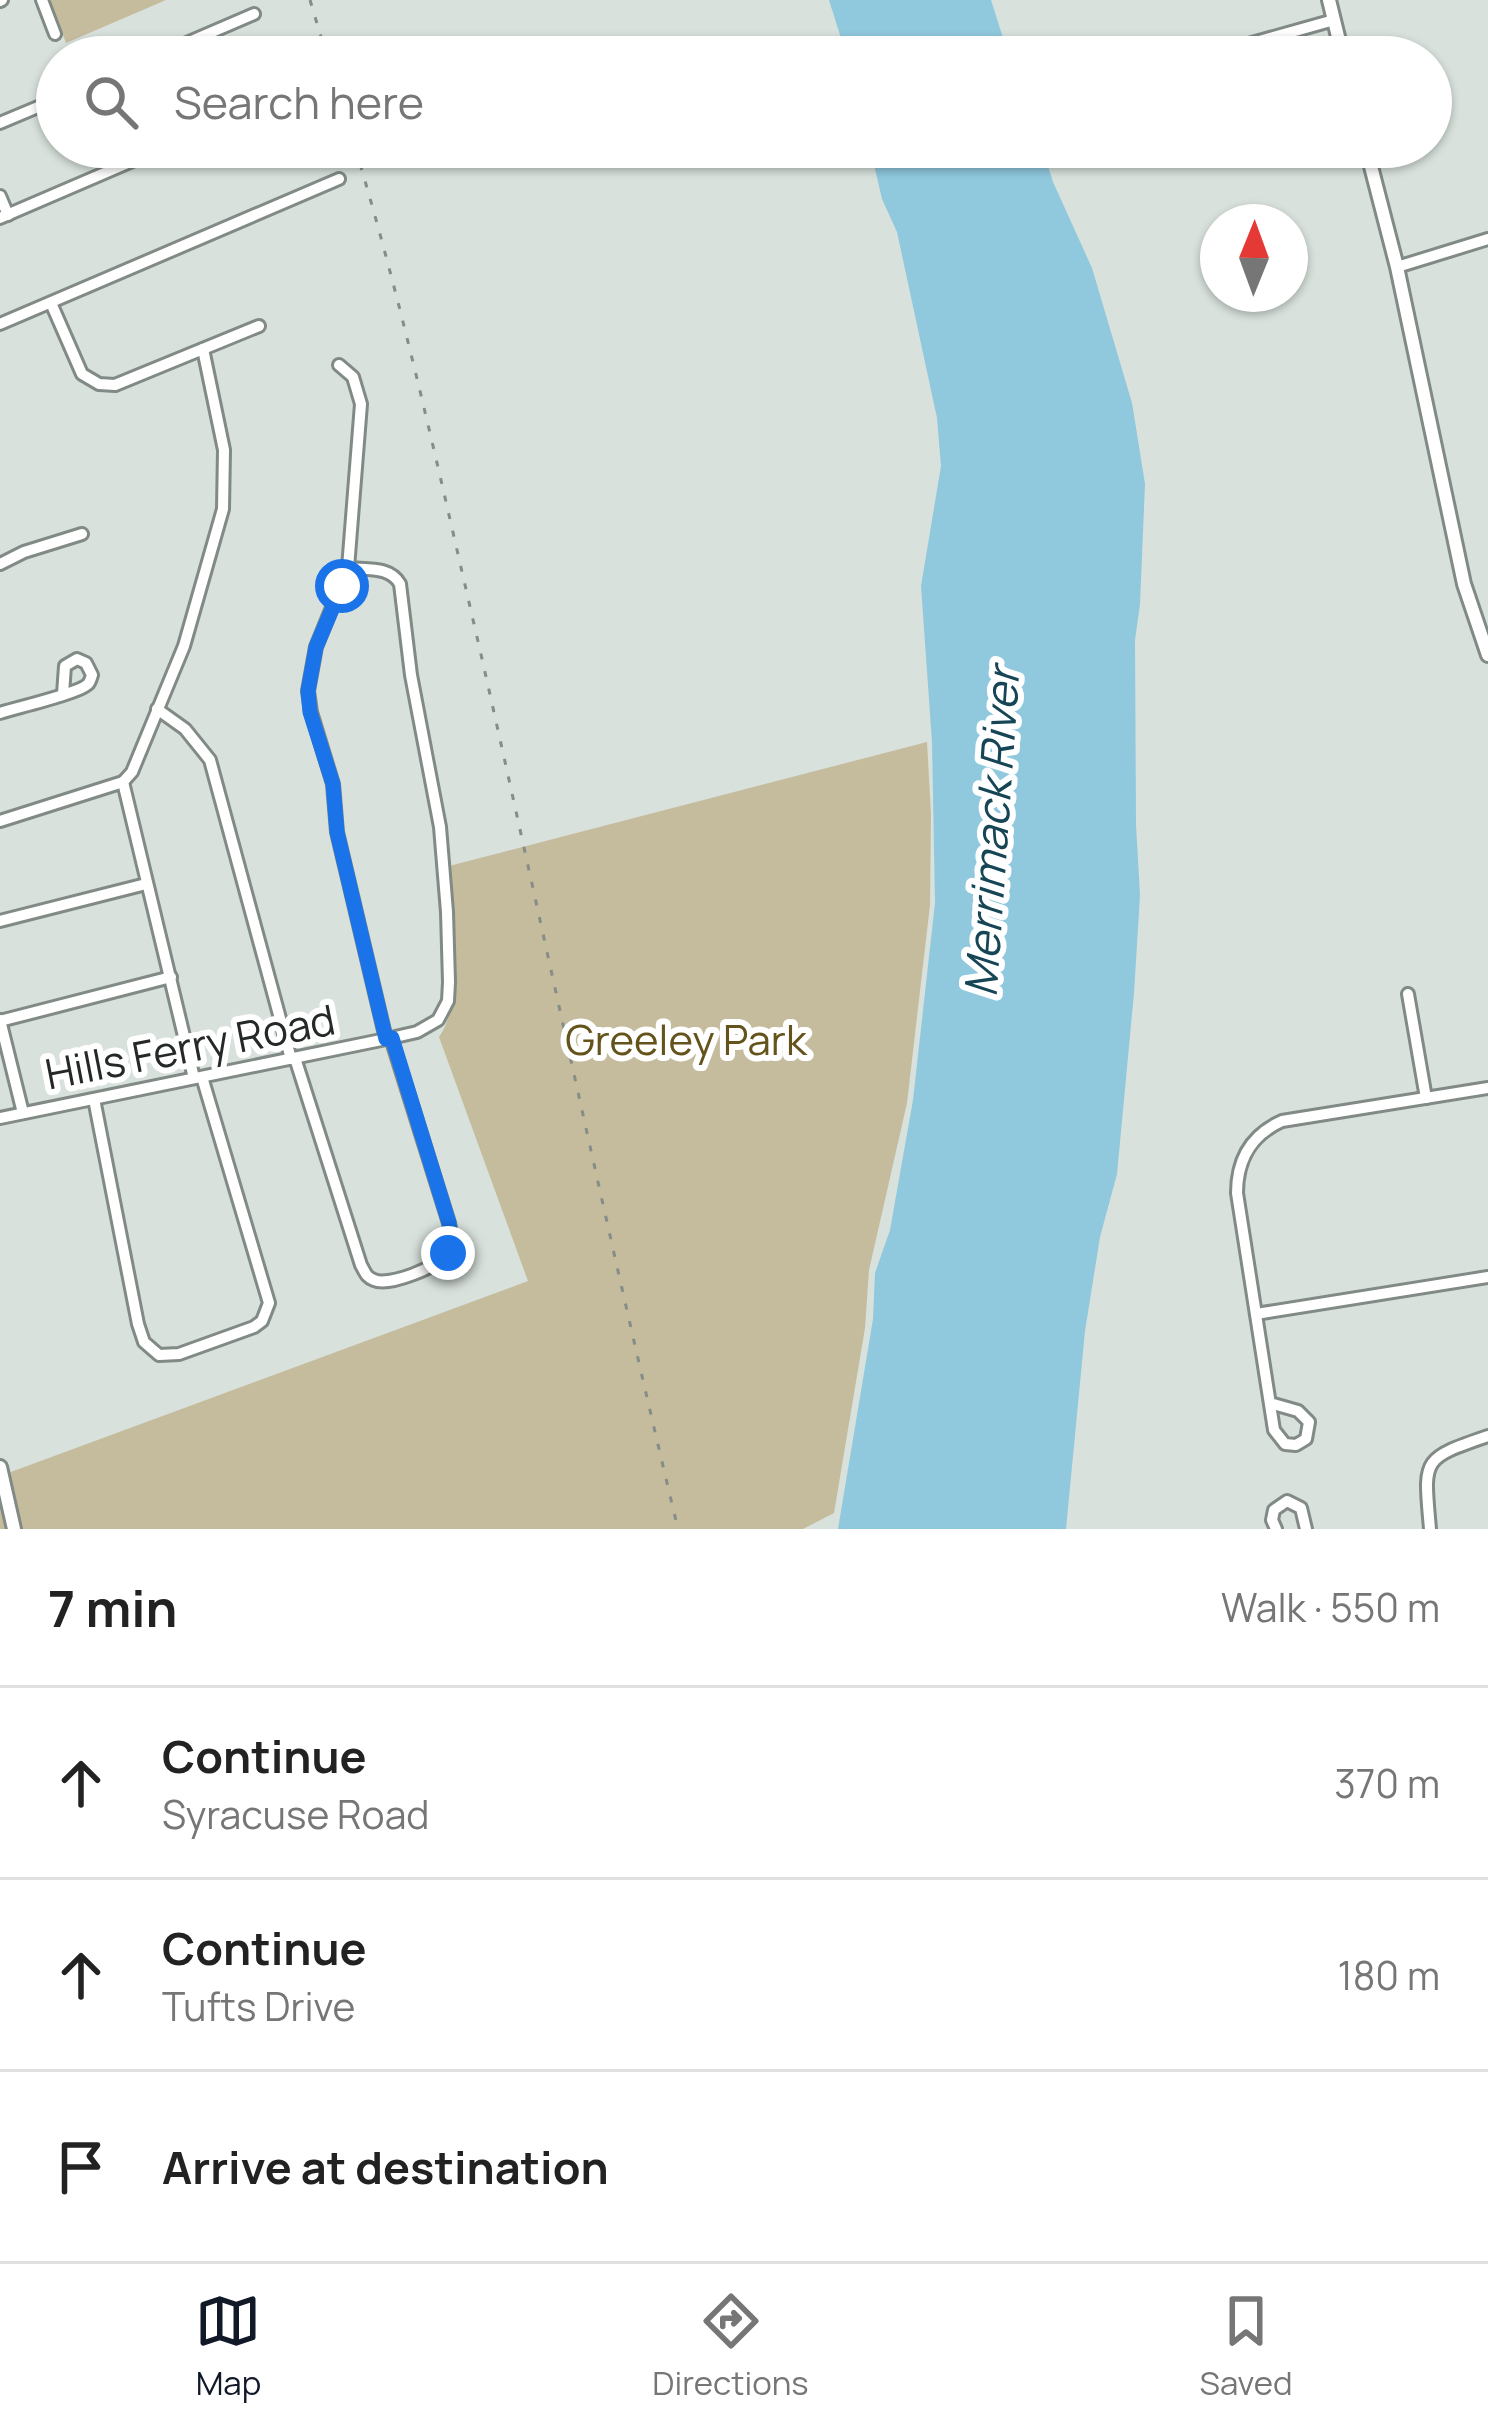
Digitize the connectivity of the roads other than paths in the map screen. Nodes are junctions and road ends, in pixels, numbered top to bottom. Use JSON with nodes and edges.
{"nodes":[{"id":1,"x":42,"y":0,"type":"edge"},
{"id":2,"x":1329,"y":0,"type":"edge"},
{"id":3,"x":254,"y":14,"type":"dead end"},
{"id":4,"x":1334,"y":20,"type":"junction"},
{"id":5,"x":55,"y":34,"type":"dead end"},
{"id":6,"x":203,"y":36,"type":"edge"},
{"id":7,"x":1277,"y":36,"type":"edge"},
{"id":8,"x":1338,"y":36,"type":"edge"},
{"id":9,"x":36,"y":108,"type":"edge"},
{"id":10,"x":0,"y":123,"type":"edge"},
{"id":11,"x":117,"y":168,"type":"edge"},
{"id":12,"x":1371,"y":168,"type":"edge"},
{"id":13,"x":340,"y":179,"type":"dead end"},
{"id":14,"x":0,"y":196,"type":"edge"},
{"id":15,"x":4,"y":217,"type":"edge"},
{"id":16,"x":1488,"y":239,"type":"edge"},
{"id":17,"x":1397,"y":267,"type":"junction"},
{"id":18,"x":51,"y":302,"type":"junction"},
{"id":19,"x":0,"y":324,"type":"edge"},
{"id":20,"x":259,"y":326,"type":"dead end"},
{"id":21,"x":203,"y":349,"type":"junction"},
{"id":22,"x":339,"y":365,"type":"dead end"},
{"id":23,"x":82,"y":534,"type":"dead end"},
{"id":24,"x":0,"y":564,"type":"edge"},
{"id":25,"x":348,"y":568,"type":"junction"},
{"id":26,"x":1488,"y":655,"type":"edge"},
{"id":27,"x":64,"y":694,"type":"dead end"},
{"id":28,"x":157,"y":709,"type":"junction"},
{"id":29,"x":0,"y":713,"type":"edge"},
{"id":30,"x":123,"y":782,"type":"junction"},
{"id":31,"x":0,"y":821,"type":"edge"},
{"id":32,"x":146,"y":884,"type":"junction"},
{"id":33,"x":0,"y":921,"type":"edge"},
{"id":34,"x":171,"y":977,"type":"junction"},
{"id":35,"x":1408,"y":994,"type":"dead end"},
{"id":36,"x":0,"y":1021,"type":"edge"},
{"id":37,"x":389,"y":1039,"type":"junction"},
{"id":38,"x":293,"y":1059,"type":"junction"},
{"id":39,"x":198,"y":1078,"type":"junction"},
{"id":40,"x":1488,"y":1088,"type":"edge"},
{"id":41,"x":1426,"y":1098,"type":"junction"},
{"id":42,"x":94,"y":1100,"type":"junction"},
{"id":43,"x":23,"y":1113,"type":"junction"},
{"id":44,"x":0,"y":1118,"type":"edge"},
{"id":45,"x":1488,"y":1277,"type":"edge"},
{"id":46,"x":1256,"y":1314,"type":"junction"},
{"id":47,"x":1270,"y":1403,"type":"dead end"},
{"id":48,"x":1488,"y":1436,"type":"edge"},
{"id":49,"x":0,"y":1466,"type":"edge"},
{"id":50,"x":14,"y":1529,"type":"edge"},
{"id":51,"x":1276,"y":1529,"type":"edge"},
{"id":52,"x":1306,"y":1529,"type":"edge"},
{"id":53,"x":1430,"y":1529,"type":"edge"}],
"edges":[{"from":1,"to":5,"type":"street"},
{"from":2,"to":4,"type":"main road"},
{"from":3,"to":6,"type":"street"},
{"from":4,"to":7,"type":"street"},
{"from":4,"to":8,"type":"main road"},
{"from":9,"to":10,"type":"street"},
{"from":11,"to":15,"type":"street"},
{"from":12,"to":17,"type":"main road"},
{"from":13,"to":18,"type":"street"},
{"from":14,"to":15,"type":"street"},
{"from":16,"to":17,"type":"street"},
{"from":17,"to":26,"type":"main road"},
{"from":18,"to":19,"type":"street"},
{"from":18,"to":21,"type":"street"},
{"from":20,"to":21,"type":"street"},
{"from":21,"to":28,"type":"street"},
{"from":22,"to":25,"type":"street"},
{"from":23,"to":24,"type":"street"},
{"from":25,"to":37,"type":"street"},
{"from":25,"to":37,"type":"street","name":"Hills Ferry Road"},
{"from":27,"to":29,"type":"street"},
{"from":28,"to":30,"type":"street"},
{"from":28,"to":38,"type":"street"},
{"from":30,"to":31,"type":"street"},
{"from":30,"to":32,"type":"street"},
{"from":32,"to":33,"type":"street"},
{"from":32,"to":34,"type":"street"},
{"from":34,"to":36,"type":"street"},
{"from":34,"to":39,"type":"street"},
{"from":35,"to":41,"type":"street"},
{"from":36,"to":43,"type":"street"},
{"from":37,"to":38,"type":"street","name":"Hills Ferry Road"},
{"from":37,"to":38,"type":"street"},
{"from":38,"to":39,"type":"street","name":"Hills Ferry Road"},
{"from":39,"to":42,"type":"street","name":"Hills Ferry Road"},
{"from":39,"to":42,"type":"street"},
{"from":40,"to":41,"type":"street"},
{"from":41,"to":46,"type":"street"},
{"from":42,"to":43,"type":"street","name":"Hills Ferry Road"},
{"from":43,"to":44,"type":"street","name":"Hills Ferry Road"},
{"from":45,"to":46,"type":"street"},
{"from":46,"to":47,"type":"street"},
{"from":48,"to":53,"type":"street"},
{"from":49,"to":50,"type":"main road"},
{"from":51,"to":52,"type":"street"}]}
